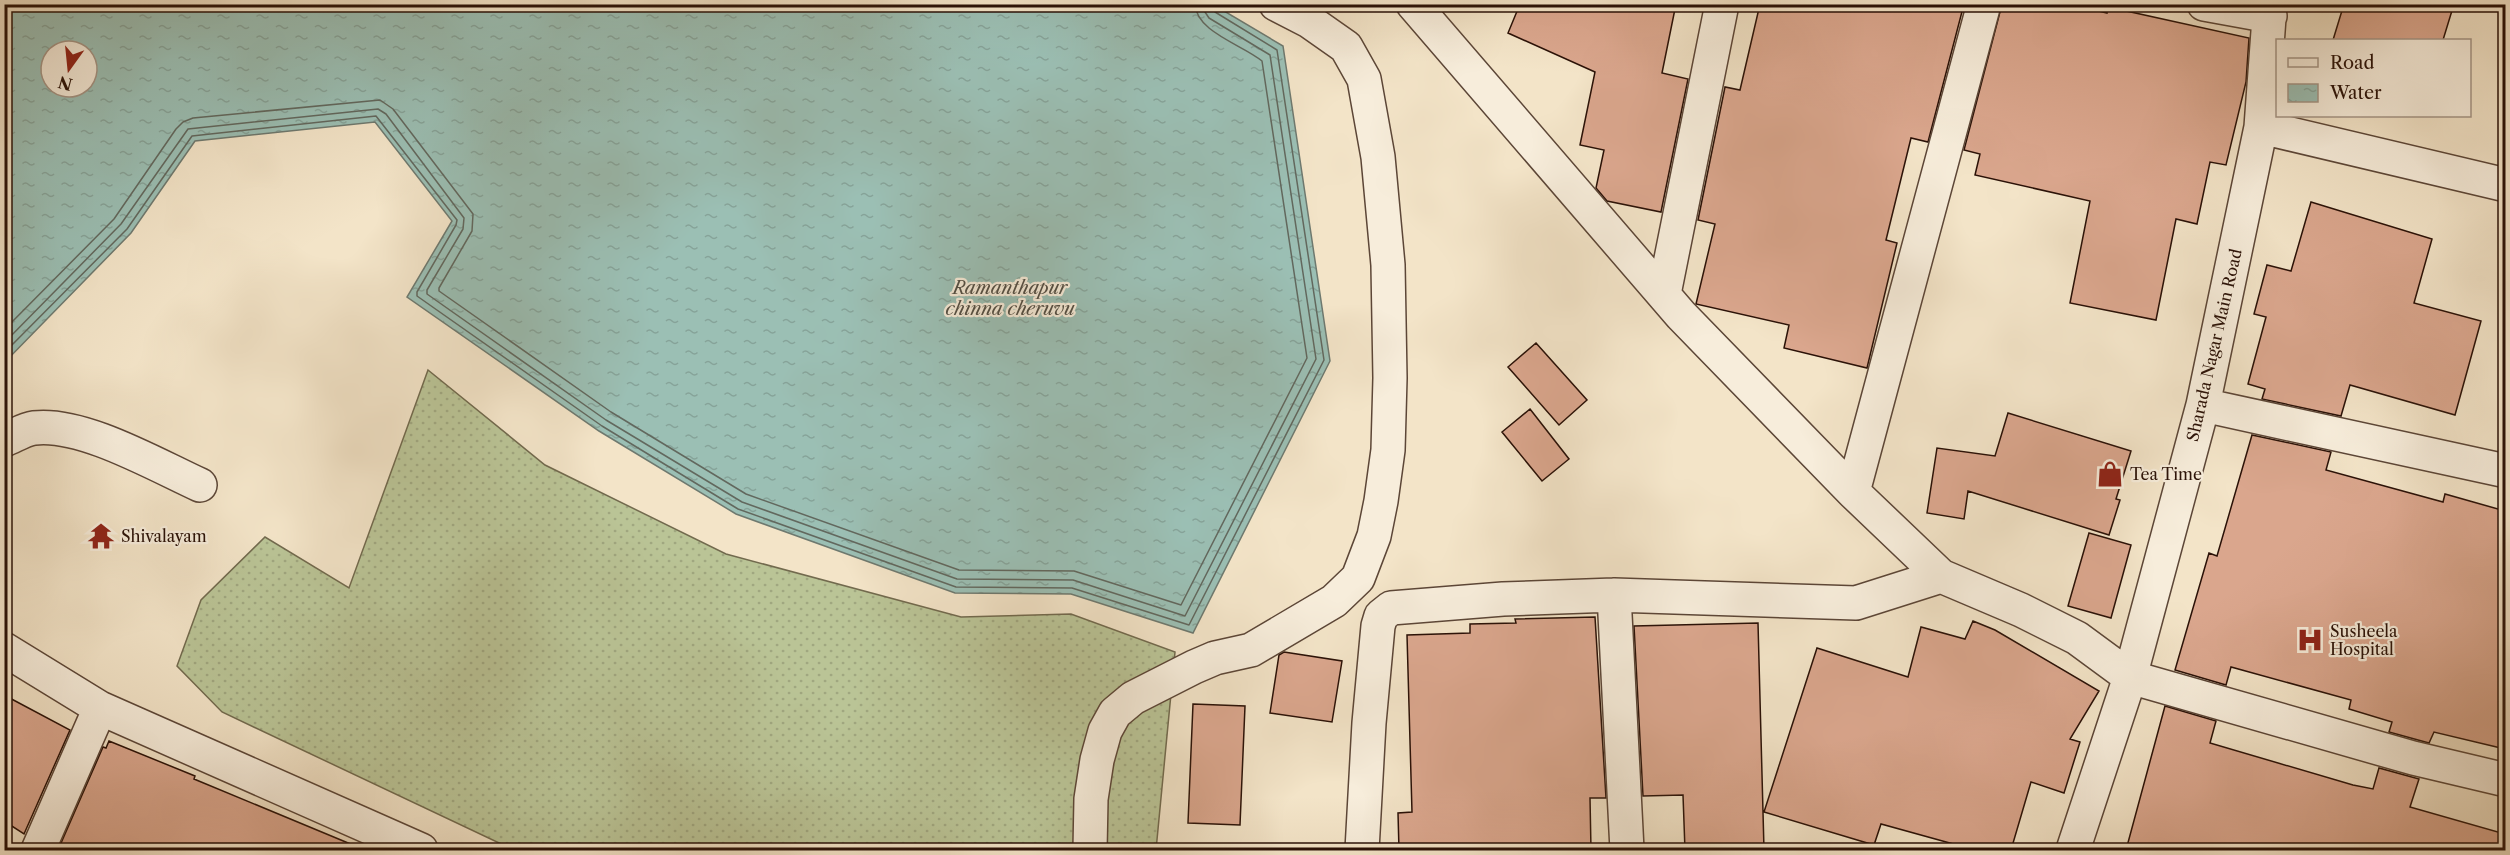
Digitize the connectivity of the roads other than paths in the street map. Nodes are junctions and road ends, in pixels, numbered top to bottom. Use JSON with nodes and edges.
{"nodes":[{"id":1,"x":1276,"y":4,"type":"edge"},
{"id":2,"x":1413,"y":4,"type":"edge"},
{"id":3,"x":1722,"y":4,"type":"edge"},
{"id":4,"x":1984,"y":4,"type":"edge"},
{"id":5,"x":2204,"y":4,"type":"edge"},
{"id":6,"x":2270,"y":10,"type":"edge"},
{"id":7,"x":2261,"y":127,"type":"junction"},
{"id":8,"x":2505,"y":185,"type":"edge"},
{"id":9,"x":1664,"y":294,"type":"junction"},
{"id":10,"x":2203,"y":405,"type":"junction"},
{"id":11,"x":4,"y":440,"type":"edge"},
{"id":12,"x":2505,"y":471,"type":"edge"},
{"id":13,"x":200,"y":485,"type":"dead end"},
{"id":14,"x":1853,"y":492,"type":"junction"},
{"id":15,"x":1941,"y":576,"type":"junction"},
{"id":16,"x":1614,"y":595,"type":"junction"},
{"id":17,"x":4,"y":649,"type":"edge"},
{"id":18,"x":2130,"y":677,"type":"junction"},
{"id":19,"x":100,"y":708,"type":"junction"},
{"id":20,"x":2505,"y":780,"type":"edge"},
{"id":21,"x":38,"y":850,"type":"edge"},
{"id":22,"x":421,"y":850,"type":"edge"},
{"id":23,"x":1090,"y":850,"type":"edge"},
{"id":24,"x":1362,"y":850,"type":"edge"},
{"id":25,"x":1627,"y":850,"type":"edge"},
{"id":26,"x":2073,"y":850,"type":"edge"}],
"edges":[{"from":1,"to":23,"type":"street"},
{"from":2,"to":9,"type":"street"},
{"from":3,"to":9,"type":"street"},
{"from":4,"to":14,"type":"street"},
{"from":5,"to":6,"type":"street"},
{"from":6,"to":7,"type":"street","name":"Sharada Nagar Main Road"},
{"from":7,"to":8,"type":"street"},
{"from":7,"to":10,"type":"street","name":"Sharada Nagar Main Road"},
{"from":9,"to":14,"type":"street"},
{"from":10,"to":12,"type":"street"},
{"from":10,"to":18,"type":"street","name":"Sharada Nagar Main Road"},
{"from":11,"to":13,"type":"street"},
{"from":14,"to":15,"type":"street"},
{"from":15,"to":16,"type":"street"},
{"from":15,"to":18,"type":"street"},
{"from":16,"to":24,"type":"street"},
{"from":16,"to":25,"type":"street"},
{"from":17,"to":19,"type":"street"},
{"from":18,"to":20,"type":"street"},
{"from":18,"to":26,"type":"street","name":"Sharada Nagar Main Road"},
{"from":19,"to":21,"type":"street"},
{"from":19,"to":22,"type":"street"}]}
